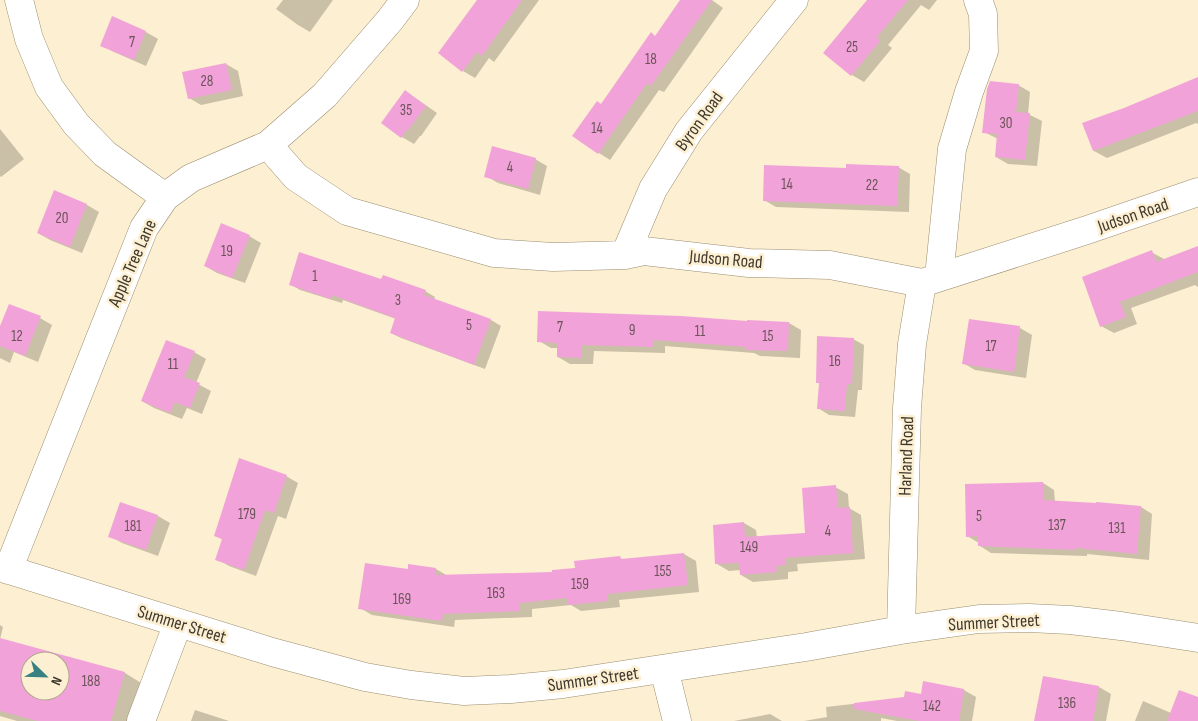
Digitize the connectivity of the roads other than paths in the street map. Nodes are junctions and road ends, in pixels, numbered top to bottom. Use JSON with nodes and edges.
{"nodes":[{"id":1,"x":20,"y":0,"type":"edge"},
{"id":2,"x":405,"y":0,"type":"edge"},
{"id":3,"x":794,"y":0,"type":"edge"},
{"id":4,"x":978,"y":0,"type":"edge"},
{"id":5,"x":268,"y":146,"type":"junction"},
{"id":6,"x":1198,"y":192,"type":"edge"},
{"id":7,"x":165,"y":196,"type":"junction"},
{"id":8,"x":625,"y":255,"type":"junction"},
{"id":9,"x":930,"y":280,"type":"junction"},
{"id":10,"x":4,"y":569,"type":"edge"},
{"id":11,"x":178,"y":623,"type":"junction"},
{"id":12,"x":901,"y":630,"type":"junction"},
{"id":13,"x":1198,"y":638,"type":"edge"},
{"id":14,"x":664,"y":669,"type":"junction"},
{"id":15,"x":141,"y":721,"type":"edge"},
{"id":16,"x":677,"y":721,"type":"edge"}],
"edges":[{"from":1,"to":7,"type":"street"},
{"from":2,"to":5,"type":"street","name":"Apple Tree Lane"},
{"from":3,"to":8,"type":"street","name":"Byron Road"},
{"from":4,"to":9,"type":"street","name":"Harland Road"},
{"from":5,"to":7,"type":"street","name":"Apple Tree Lane"},
{"from":5,"to":8,"type":"street","name":"Judson Road"},
{"from":6,"to":9,"type":"street","name":"Judson Road"},
{"from":7,"to":10,"type":"street","name":"Apple Tree Lane"},
{"from":8,"to":9,"type":"street","name":"Judson Road"},
{"from":9,"to":12,"type":"street","name":"Harland Road"},
{"from":10,"to":11,"type":"street","name":"Summer Street"},
{"from":11,"to":14,"type":"street","name":"Summer Street"},
{"from":11,"to":15,"type":"street"},
{"from":12,"to":13,"type":"street","name":"Summer Street"},
{"from":12,"to":14,"type":"street","name":"Summer Street"},
{"from":14,"to":16,"type":"street"}]}
